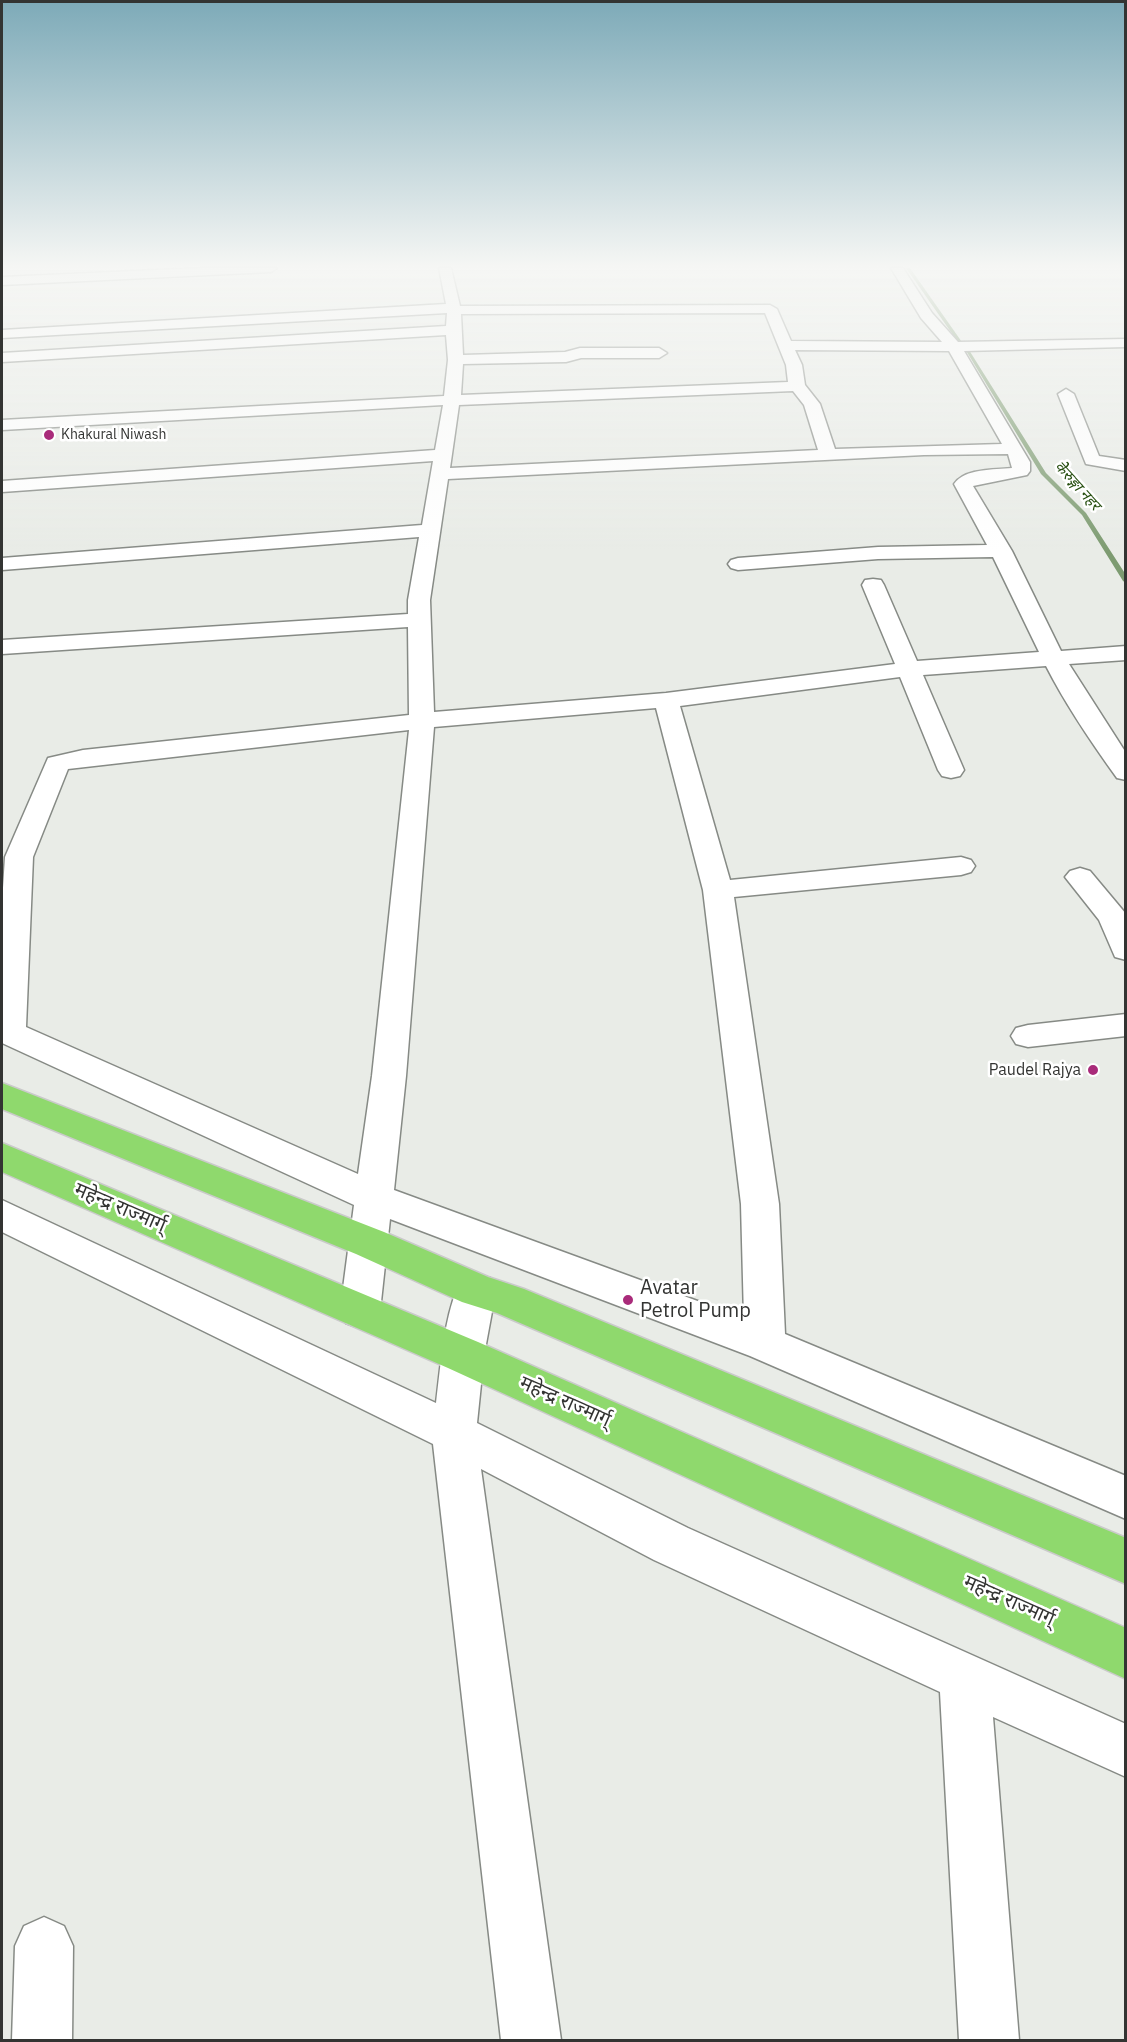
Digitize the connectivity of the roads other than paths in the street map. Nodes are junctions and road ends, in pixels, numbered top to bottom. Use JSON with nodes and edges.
{"nodes":[{"id":1,"x":456,"y":363,"type":"edge"},
{"id":2,"x":793,"y":363,"type":"edge"},
{"id":3,"x":963,"y":363,"type":"edge"},
{"id":4,"x":797,"y":386,"type":"junction"},
{"id":5,"x":1066,"y":394,"type":"dead end"},
{"id":6,"x":452,"y":400,"type":"junction"},
{"id":7,"x":2,"y":425,"type":"edge"},
{"id":8,"x":1013,"y":450,"type":"junction"},
{"id":9,"x":828,"y":455,"type":"junction"},
{"id":10,"x":442,"y":464,"type":"junction"},
{"id":11,"x":1125,"y":466,"type":"edge"},
{"id":12,"x":2,"y":486,"type":"edge"},
{"id":13,"x":429,"y":530,"type":"junction"},
{"id":14,"x":1002,"y":551,"type":"junction"},
{"id":15,"x":2,"y":564,"type":"edge"},
{"id":16,"x":738,"y":564,"type":"dead end"},
{"id":17,"x":873,"y":585,"type":"dead end"},
{"id":18,"x":419,"y":620,"type":"junction"},
{"id":19,"x":2,"y":647,"type":"edge"},
{"id":20,"x":1125,"y":653,"type":"edge"},
{"id":21,"x":1053,"y":657,"type":"junction"},
{"id":22,"x":909,"y":669,"type":"junction"},
{"id":23,"x":666,"y":700,"type":"junction"},
{"id":24,"x":422,"y":721,"type":"junction"},
{"id":25,"x":951,"y":770,"type":"dead end"},
{"id":26,"x":1125,"y":772,"type":"edge"},
{"id":27,"x":960,"y":867,"type":"dead end"},
{"id":28,"x":1080,"y":877,"type":"dead end"},
{"id":29,"x":718,"y":890,"type":"junction"},
{"id":30,"x":1125,"y":950,"type":"edge"},
{"id":31,"x":1125,"y":1025,"type":"edge"},
{"id":32,"x":5,"y":1032,"type":"edge"},
{"id":33,"x":1028,"y":1036,"type":"dead end"},
{"id":34,"x":2,"y":1095,"type":"edge"},
{"id":35,"x":2,"y":1157,"type":"edge"},
{"id":36,"x":375,"y":1198,"type":"junction"},
{"id":37,"x":2,"y":1215,"type":"edge"},
{"id":38,"x":370,"y":1243,"type":"junction"},
{"id":39,"x":476,"y":1290,"type":"junction"},
{"id":40,"x":360,"y":1311,"type":"junction"},
{"id":41,"x":765,"y":1344,"type":"junction"},
{"id":42,"x":463,"y":1355,"type":"junction"},
{"id":43,"x":454,"y":1433,"type":"junction"},
{"id":44,"x":1125,"y":1498,"type":"edge"},
{"id":45,"x":1125,"y":1561,"type":"edge"},
{"id":46,"x":1125,"y":1654,"type":"edge"},
{"id":47,"x":965,"y":1678,"type":"junction"},
{"id":48,"x":1125,"y":1751,"type":"edge"},
{"id":49,"x":44,"y":1946,"type":"dead end"},
{"id":50,"x":42,"y":2040,"type":"edge"},
{"id":51,"x":531,"y":2040,"type":"edge"},
{"id":52,"x":989,"y":2040,"type":"edge"}],
"edges":[{"from":1,"to":6,"type":"street"},
{"from":2,"to":4,"type":"street"},
{"from":3,"to":8,"type":"street"},
{"from":4,"to":6,"type":"street"},
{"from":4,"to":9,"type":"street"},
{"from":5,"to":11,"type":"street"},
{"from":6,"to":7,"type":"street"},
{"from":6,"to":10,"type":"street"},
{"from":8,"to":9,"type":"street"},
{"from":8,"to":14,"type":"street"},
{"from":9,"to":10,"type":"street"},
{"from":10,"to":12,"type":"street"},
{"from":10,"to":13,"type":"street"},
{"from":13,"to":15,"type":"street"},
{"from":13,"to":18,"type":"street"},
{"from":14,"to":16,"type":"street"},
{"from":14,"to":21,"type":"street"},
{"from":17,"to":22,"type":"street"},
{"from":18,"to":19,"type":"street"},
{"from":18,"to":24,"type":"street"},
{"from":20,"to":21,"type":"street"},
{"from":21,"to":22,"type":"street"},
{"from":21,"to":26,"type":"street"},
{"from":22,"to":23,"type":"street"},
{"from":22,"to":25,"type":"street"},
{"from":23,"to":24,"type":"street"},
{"from":23,"to":29,"type":"street"},
{"from":24,"to":32,"type":"street"},
{"from":24,"to":36,"type":"street"},
{"from":27,"to":29,"type":"street"},
{"from":28,"to":30,"type":"street"},
{"from":29,"to":41,"type":"street"},
{"from":31,"to":33,"type":"street"},
{"from":32,"to":36,"type":"street"},
{"from":34,"to":38,"type":"highway"},
{"from":35,"to":40,"type":"highway","name":"महेन्द्र राज्मार्ग्"},
{"from":36,"to":38,"type":"street"},
{"from":36,"to":41,"type":"street"},
{"from":37,"to":43,"type":"street"},
{"from":38,"to":39,"type":"highway"},
{"from":38,"to":40,"type":"street"},
{"from":39,"to":42,"type":"street"},
{"from":39,"to":45,"type":"highway"},
{"from":40,"to":42,"type":"highway","name":"महेन्द्र राज्मार्ग्"},
{"from":41,"to":44,"type":"street"},
{"from":42,"to":43,"type":"street"},
{"from":42,"to":46,"type":"highway","name":"महेन्द्र राज्मार्ग्"},
{"from":43,"to":47,"type":"street"},
{"from":43,"to":51,"type":"street"},
{"from":47,"to":48,"type":"street"},
{"from":47,"to":52,"type":"street"},
{"from":49,"to":50,"type":"street"}]}
